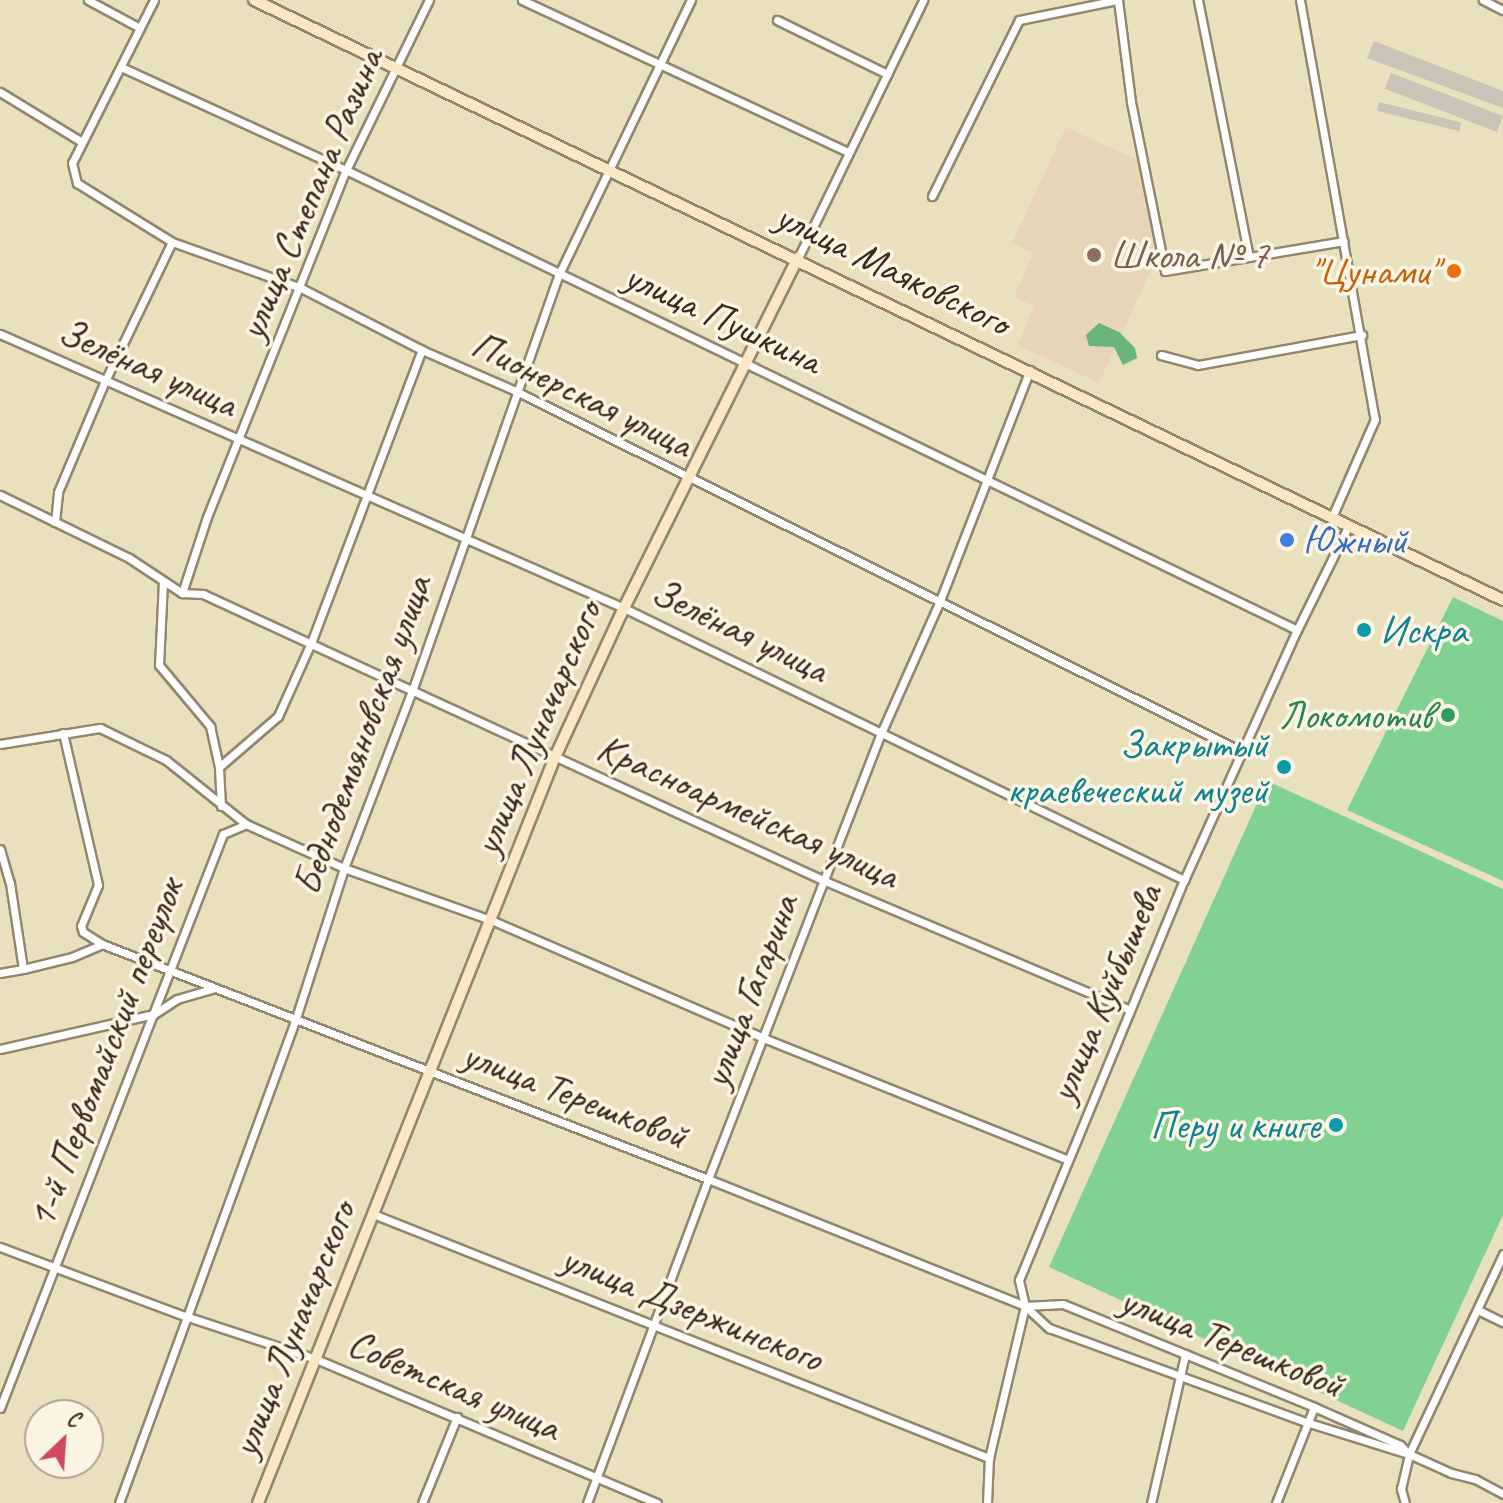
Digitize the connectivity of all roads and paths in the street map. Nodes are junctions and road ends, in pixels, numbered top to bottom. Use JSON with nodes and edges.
{"nodes":[{"id":1,"x":88,"y":0,"type":"edge"},
{"id":2,"x":154,"y":0,"type":"edge"},
{"id":3,"x":254,"y":0,"type":"edge"},
{"id":4,"x":429,"y":0,"type":"edge"},
{"id":5,"x":522,"y":0,"type":"edge"},
{"id":6,"x":691,"y":0,"type":"edge"},
{"id":7,"x":923,"y":0,"type":"edge"},
{"id":8,"x":1118,"y":0,"type":"edge"},
{"id":9,"x":1198,"y":0,"type":"edge"},
{"id":10,"x":1300,"y":0,"type":"edge"},
{"id":11,"x":1483,"y":0,"type":"edge"},
{"id":12,"x":1503,"y":10,"type":"edge"},
{"id":13,"x":777,"y":20,"type":"dead end"},
{"id":14,"x":140,"y":28,"type":"junction"},
{"id":15,"x":121,"y":67,"type":"junction"},
{"id":16,"x":659,"y":67,"type":"junction"},
{"id":17,"x":397,"y":68,"type":"junction"},
{"id":18,"x":887,"y":74,"type":"junction"},
{"id":19,"x":0,"y":92,"type":"edge"},
{"id":20,"x":82,"y":142,"type":"junction"},
{"id":21,"x":848,"y":152,"type":"junction"},
{"id":22,"x":346,"y":170,"type":"junction"},
{"id":23,"x":609,"y":170,"type":"junction"},
{"id":24,"x":932,"y":196,"type":"dead end"},
{"id":25,"x":1344,"y":241,"type":"junction"},
{"id":26,"x":172,"y":242,"type":"junction"},
{"id":27,"x":1249,"y":257,"type":"junction"},
{"id":28,"x":798,"y":258,"type":"junction"},
{"id":29,"x":559,"y":274,"type":"junction"},
{"id":30,"x":301,"y":288,"type":"junction"},
{"id":31,"x":0,"y":334,"type":"edge"},
{"id":32,"x":1362,"y":335,"type":"junction"},
{"id":33,"x":422,"y":350,"type":"junction"},
{"id":34,"x":1161,"y":355,"type":"dead end"},
{"id":35,"x":747,"y":362,"type":"junction"},
{"id":36,"x":1030,"y":370,"type":"junction"},
{"id":37,"x":105,"y":381,"type":"junction"},
{"id":38,"x":516,"y":391,"type":"junction"},
{"id":39,"x":239,"y":440,"type":"junction"},
{"id":40,"x":987,"y":478,"type":"junction"},
{"id":41,"x":688,"y":479,"type":"junction"},
{"id":42,"x":0,"y":495,"type":"edge"},
{"id":43,"x":364,"y":496,"type":"junction"},
{"id":44,"x":1332,"y":517,"type":"junction"},
{"id":45,"x":55,"y":522,"type":"junction"},
{"id":46,"x":1349,"y":525,"type":"junction"},
{"id":47,"x":463,"y":540,"type":"junction"},
{"id":48,"x":163,"y":581,"type":"junction"},
{"id":49,"x":182,"y":593,"type":"junction"},
{"id":50,"x":1503,"y":600,"type":"edge"},
{"id":51,"x":939,"y":603,"type":"junction"},
{"id":52,"x":624,"y":608,"type":"junction"},
{"id":53,"x":1297,"y":630,"type":"junction"},
{"id":54,"x":311,"y":643,"type":"junction"},
{"id":55,"x":412,"y":691,"type":"junction"},
{"id":56,"x":882,"y":731,"type":"junction"},
{"id":57,"x":63,"y":733,"type":"junction"},
{"id":58,"x":0,"y":744,"type":"edge"},
{"id":59,"x":1243,"y":752,"type":"junction"},
{"id":60,"x":555,"y":757,"type":"junction"},
{"id":61,"x":219,"y":767,"type":"junction"},
{"id":62,"x":221,"y":806,"type":"junction"},
{"id":63,"x":246,"y":824,"type":"junction"},
{"id":64,"x":0,"y":849,"type":"edge"},
{"id":65,"x":344,"y":868,"type":"junction"},
{"id":66,"x":1184,"y":880,"type":"junction"},
{"id":67,"x":825,"y":881,"type":"junction"},
{"id":68,"x":491,"y":920,"type":"junction"},
{"id":69,"x":102,"y":944,"type":"junction"},
{"id":70,"x":23,"y":969,"type":"junction"},
{"id":71,"x":172,"y":970,"type":"junction"},
{"id":72,"x":0,"y":973,"type":"edge"},
{"id":73,"x":215,"y":988,"type":"junction"},
{"id":74,"x":1130,"y":1010,"type":"junction"},
{"id":75,"x":154,"y":1014,"type":"junction"},
{"id":76,"x":295,"y":1021,"type":"junction"},
{"id":77,"x":766,"y":1039,"type":"junction"},
{"id":78,"x":0,"y":1049,"type":"edge"},
{"id":79,"x":431,"y":1071,"type":"junction"},
{"id":80,"x":1068,"y":1160,"type":"junction"},
{"id":81,"x":708,"y":1179,"type":"junction"},
{"id":82,"x":373,"y":1214,"type":"junction"},
{"id":83,"x":0,"y":1247,"type":"edge"},
{"id":84,"x":1503,"y":1254,"type":"edge"},
{"id":85,"x":54,"y":1268,"type":"junction"},
{"id":86,"x":1025,"y":1306,"type":"junction"},
{"id":87,"x":1478,"y":1310,"type":"junction"},
{"id":88,"x":185,"y":1316,"type":"junction"},
{"id":89,"x":1503,"y":1322,"type":"edge"},
{"id":90,"x":654,"y":1325,"type":"junction"},
{"id":91,"x":1185,"y":1354,"type":"junction"},
{"id":92,"x":316,"y":1359,"type":"junction"},
{"id":93,"x":1179,"y":1375,"type":"junction"},
{"id":94,"x":1,"y":1402,"type":"edge"},
{"id":95,"x":1314,"y":1407,"type":"junction"},
{"id":96,"x":457,"y":1417,"type":"junction"},
{"id":97,"x":1306,"y":1422,"type":"junction"},
{"id":98,"x":1409,"y":1454,"type":"junction"},
{"id":99,"x":989,"y":1458,"type":"junction"},
{"id":100,"x":597,"y":1478,"type":"junction"},
{"id":101,"x":1503,"y":1494,"type":"edge"},
{"id":102,"x":119,"y":1503,"type":"edge"},
{"id":103,"x":258,"y":1503,"type":"edge"},
{"id":104,"x":422,"y":1503,"type":"edge"},
{"id":105,"x":587,"y":1503,"type":"edge"},
{"id":106,"x":657,"y":1503,"type":"edge"},
{"id":107,"x":987,"y":1503,"type":"edge"},
{"id":108,"x":1151,"y":1503,"type":"edge"},
{"id":109,"x":1276,"y":1503,"type":"edge"},
{"id":110,"x":1405,"y":1503,"type":"edge"}],
"edges":[{"from":1,"to":14,"type":"street"},
{"from":2,"to":14,"type":"street","name":"Пионерская улица"},
{"from":3,"to":17,"type":"main road","name":"улица Маяковского"},
{"from":4,"to":17,"type":"street","name":"улица Степана Разина"},
{"from":5,"to":16,"type":"street"},
{"from":6,"to":16,"type":"street","name":"Беднодемьяновская улица"},
{"from":7,"to":18,"type":"street","name":"улица Луначарского"},
{"from":8,"to":24,"type":"street"},
{"from":8,"to":27,"type":"street"},
{"from":9,"to":27,"type":"street"},
{"from":10,"to":25,"type":"street"},
{"from":11,"to":12,"type":"street"},
{"from":13,"to":18,"type":"street"},
{"from":14,"to":15,"type":"street","name":"Пионерская улица"},
{"from":15,"to":20,"type":"street","name":"Пионерская улица"},
{"from":15,"to":22,"type":"street","name":"улица Пушкина"},
{"from":16,"to":21,"type":"street"},
{"from":16,"to":23,"type":"street","name":"Беднодемьяновская улица"},
{"from":17,"to":22,"type":"street","name":"улица Степана Разина"},
{"from":17,"to":23,"type":"main road","name":"улица Маяковского"},
{"from":18,"to":21,"type":"street","name":"улица Луначарского"},
{"from":19,"to":20,"type":"street"},
{"from":20,"to":26,"type":"street","name":"Пионерская улица"},
{"from":21,"to":28,"type":"street","name":"улица Луначарского"},
{"from":22,"to":29,"type":"street","name":"улица Пушкина"},
{"from":22,"to":30,"type":"street","name":"улица Степана Разина"},
{"from":23,"to":28,"type":"main road","name":"улица Маяковского"},
{"from":23,"to":29,"type":"street","name":"Беднодемьяновская улица"},
{"from":25,"to":27,"type":"street"},
{"from":25,"to":32,"type":"street"},
{"from":26,"to":30,"type":"street","name":"Пионерская улица"},
{"from":26,"to":37,"type":"street"},
{"from":28,"to":35,"type":"main road","name":"улица Луначарского"},
{"from":28,"to":36,"type":"main road","name":"улица Маяковского"},
{"from":29,"to":35,"type":"street","name":"улица Пушкина"},
{"from":29,"to":38,"type":"street","name":"Беднодемьяновская улица"},
{"from":30,"to":33,"type":"street","name":"Пионерская улица"},
{"from":30,"to":39,"type":"street","name":"улица Степана Разина"},
{"from":31,"to":37,"type":"street","name":"Зелёная улица"},
{"from":32,"to":34,"type":"street"},
{"from":32,"to":44,"type":"street"},
{"from":33,"to":38,"type":"street","name":"Пионерская улица"},
{"from":33,"to":43,"type":"street"},
{"from":35,"to":40,"type":"street","name":"улица Пушкина"},
{"from":35,"to":41,"type":"main road","name":"улица Луначарского"},
{"from":36,"to":40,"type":"street","name":"улица Гагарина"},
{"from":36,"to":44,"type":"main road","name":"улица Маяковского"},
{"from":37,"to":39,"type":"street","name":"Зелёная улица"},
{"from":37,"to":45,"type":"street"},
{"from":38,"to":41,"type":"street","name":"Пионерская улица"},
{"from":38,"to":47,"type":"street","name":"Беднодемьяновская улица"},
{"from":39,"to":43,"type":"street","name":"Зелёная улица"},
{"from":39,"to":49,"type":"street","name":"улица Степана Разина"},
{"from":40,"to":51,"type":"street","name":"улица Гагарина"},
{"from":40,"to":53,"type":"street","name":"улица Пушкина"},
{"from":41,"to":51,"type":"street","name":"Пионерская улица"},
{"from":41,"to":52,"type":"main road","name":"улица Луначарского"},
{"from":42,"to":45,"type":"street","name":"Красноармейская улица"},
{"from":43,"to":47,"type":"street","name":"Зелёная улица"},
{"from":43,"to":54,"type":"street"},
{"from":44,"to":46,"type":"main road","name":"улица Маяковского"},
{"from":45,"to":48,"type":"street","name":"Красноармейская улица"},
{"from":46,"to":50,"type":"main road","name":"улица Маяковского"},
{"from":46,"to":53,"type":"street","name":"улица Куйбышева"},
{"from":47,"to":52,"type":"street","name":"Зелёная улица"},
{"from":47,"to":55,"type":"street","name":"Беднодемьяновская улица"},
{"from":48,"to":49,"type":"street","name":"Красноармейская улица"},
{"from":48,"to":61,"type":"street"},
{"from":49,"to":54,"type":"street","name":"Красноармейская улица"},
{"from":51,"to":56,"type":"street","name":"улица Гагарина"},
{"from":51,"to":59,"type":"street","name":"Пионерская улица"},
{"from":52,"to":56,"type":"street","name":"Зелёная улица"},
{"from":52,"to":60,"type":"main road","name":"улица Луначарского"},
{"from":53,"to":59,"type":"street","name":"улица Куйбышева"},
{"from":54,"to":55,"type":"street","name":"Красноармейская улица"},
{"from":54,"to":61,"type":"street"},
{"from":55,"to":60,"type":"street","name":"Красноармейская улица"},
{"from":55,"to":65,"type":"street","name":"Беднодемьяновская улица"},
{"from":56,"to":66,"type":"street","name":"Зелёная улица"},
{"from":56,"to":67,"type":"street","name":"улица Гагарина"},
{"from":57,"to":58,"type":"street"},
{"from":57,"to":62,"type":"street"},
{"from":57,"to":69,"type":"street"},
{"from":59,"to":66,"type":"street","name":"улица Куйбышева"},
{"from":60,"to":67,"type":"street","name":"Красноармейская улица"},
{"from":60,"to":68,"type":"main road","name":"улица Луначарского"},
{"from":61,"to":62,"type":"street"},
{"from":62,"to":63,"type":"street"},
{"from":63,"to":65,"type":"street"},
{"from":63,"to":71,"type":"street","name":"1-й Первомайский переулок"},
{"from":64,"to":70,"type":"street"},
{"from":65,"to":68,"type":"street"},
{"from":65,"to":76,"type":"street","name":"Беднодемьяновская улица"},
{"from":66,"to":74,"type":"street","name":"улица Куйбышева"},
{"from":67,"to":74,"type":"street","name":"Красноармейская улица"},
{"from":67,"to":77,"type":"street","name":"улица Гагарина"},
{"from":68,"to":77,"type":"street"},
{"from":68,"to":79,"type":"main road","name":"улица Луначарского"},
{"from":69,"to":70,"type":"street"},
{"from":69,"to":71,"type":"street","name":"улица Терешковой"},
{"from":70,"to":72,"type":"street"},
{"from":71,"to":73,"type":"street","name":"улица Терешковой"},
{"from":71,"to":75,"type":"street","name":"1-й Первомайский переулок"},
{"from":73,"to":75,"type":"street"},
{"from":73,"to":76,"type":"street","name":"улица Терешковой"},
{"from":74,"to":80,"type":"street","name":"улица Куйбышева"},
{"from":75,"to":78,"type":"street"},
{"from":75,"to":85,"type":"street","name":"1-й Первомайский переулок"},
{"from":76,"to":79,"type":"street","name":"улица Терешковой"},
{"from":76,"to":88,"type":"street","name":"Беднодемьяновская улица"},
{"from":77,"to":80,"type":"street"},
{"from":77,"to":81,"type":"street","name":"улица Гагарина"},
{"from":79,"to":81,"type":"street","name":"улица Терешковой"},
{"from":79,"to":82,"type":"main road","name":"улица Луначарского"},
{"from":80,"to":86,"type":"street","name":"улица Куйбышева"},
{"from":81,"to":86,"type":"street","name":"улица Терешковой"},
{"from":81,"to":90,"type":"street","name":"улица Гагарина"},
{"from":82,"to":90,"type":"street","name":"улица Дзержинского"},
{"from":82,"to":92,"type":"main road","name":"улица Луначарского"},
{"from":83,"to":85,"type":"street","name":"Советская улица"},
{"from":84,"to":87,"type":"street"},
{"from":85,"to":88,"type":"street","name":"Советская улица"},
{"from":85,"to":94,"type":"street","name":"1-й Первомайский переулок"},
{"from":86,"to":91,"type":"street","name":"улица Терешковой"},
{"from":86,"to":93,"type":"street","name":"улица Терешковой"},
{"from":86,"to":99,"type":"street","name":"улица Куйбышева"},
{"from":87,"to":89,"type":"street"},
{"from":87,"to":98,"type":"street"},
{"from":88,"to":92,"type":"street","name":"Советская улица"},
{"from":88,"to":102,"type":"street","name":"Беднодемьяновская улица"},
{"from":90,"to":99,"type":"street","name":"улица Дзержинского"},
{"from":90,"to":100,"type":"street","name":"улица Гагарина"},
{"from":91,"to":93,"type":"street"},
{"from":91,"to":95,"type":"street","name":"улица Терешковой"},
{"from":92,"to":96,"type":"street","name":"Советская улица"},
{"from":92,"to":103,"type":"main road","name":"улица Луначарского"},
{"from":93,"to":97,"type":"street","name":"улица Терешковой"},
{"from":93,"to":108,"type":"street"},
{"from":95,"to":97,"type":"street"},
{"from":95,"to":98,"type":"street","name":"улица Терешковой"},
{"from":96,"to":100,"type":"street","name":"Советская улица"},
{"from":96,"to":104,"type":"street"},
{"from":97,"to":98,"type":"street","name":"улица Терешковой"},
{"from":97,"to":109,"type":"street"},
{"from":98,"to":101,"type":"street","name":"улица Терешковой"},
{"from":98,"to":110,"type":"street"},
{"from":99,"to":107,"type":"street","name":"улица Куйбышева"},
{"from":100,"to":105,"type":"street","name":"улица Гагарина"},
{"from":100,"to":106,"type":"street","name":"Советская улица"}]}
